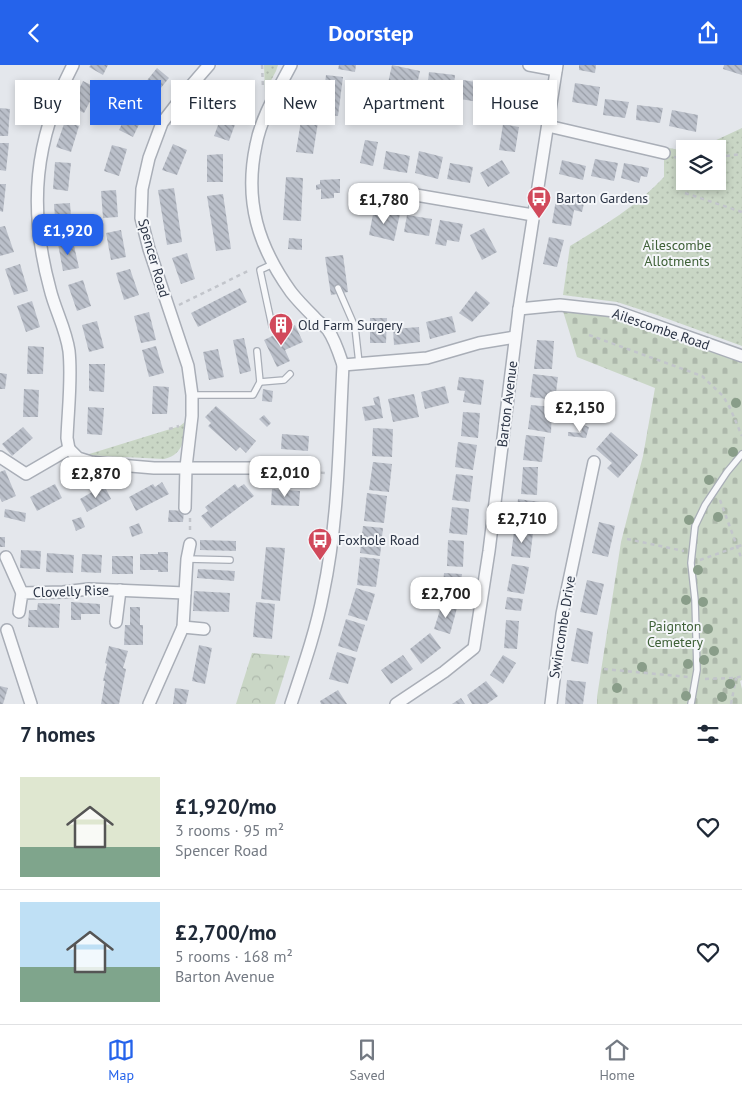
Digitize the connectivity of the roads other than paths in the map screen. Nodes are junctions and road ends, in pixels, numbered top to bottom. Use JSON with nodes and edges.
{"nodes":[{"id":1,"x":73,"y":65,"type":"edge"},
{"id":2,"x":209,"y":65,"type":"edge"},
{"id":3,"x":291,"y":65,"type":"edge"},
{"id":4,"x":529,"y":65,"type":"edge"},
{"id":5,"x":557,"y":67,"type":"edge"},
{"id":6,"x":548,"y":126,"type":"junction"},
{"id":7,"x":664,"y":153,"type":"dead end"},
{"id":8,"x":410,"y":195,"type":"dead end"},
{"id":9,"x":534,"y":215,"type":"junction"},
{"id":10,"x":273,"y":264,"type":"junction"},
{"id":11,"x":338,"y":289,"type":"dead end"},
{"id":12,"x":519,"y":309,"type":"junction"},
{"id":13,"x":272,"y":326,"type":"dead end"},
{"id":14,"x":515,"y":337,"type":"junction"},
{"id":15,"x":257,"y":351,"type":"dead end"},
{"id":16,"x":742,"y":356,"type":"edge"},
{"id":17,"x":359,"y":363,"type":"junction"},
{"id":18,"x":343,"y":365,"type":"junction"},
{"id":19,"x":290,"y":374,"type":"dead end"},
{"id":20,"x":260,"y":382,"type":"junction"},
{"id":21,"x":192,"y":395,"type":"junction"},
{"id":22,"x":69,"y":449,"type":"junction"},
{"id":23,"x":742,"y":454,"type":"edge"},
{"id":24,"x":0,"y":457,"type":"edge"},
{"id":25,"x":594,"y":462,"type":"dead end"},
{"id":26,"x":186,"y":467,"type":"junction"},
{"id":27,"x":270,"y":468,"type":"road end"},
{"id":28,"x":188,"y":512,"type":"road end"},
{"id":29,"x":190,"y":544,"type":"road end"},
{"id":30,"x":6,"y":557,"type":"dead end"},
{"id":31,"x":186,"y":559,"type":"junction"},
{"id":32,"x":230,"y":559,"type":"dead end"},
{"id":33,"x":120,"y":590,"type":"junction"},
{"id":34,"x":22,"y":593,"type":"junction"},
{"id":35,"x":185,"y":593,"type":"junction"},
{"id":36,"x":20,"y":613,"type":"dead end"},
{"id":37,"x":116,"y":622,"type":"dead end"},
{"id":38,"x":183,"y":627,"type":"junction"},
{"id":39,"x":204,"y":629,"type":"dead end"},
{"id":40,"x":7,"y":631,"type":"dead end"},
{"id":41,"x":31,"y":704,"type":"edge"},
{"id":42,"x":149,"y":704,"type":"edge"},
{"id":43,"x":291,"y":704,"type":"edge"},
{"id":44,"x":396,"y":704,"type":"edge"},
{"id":45,"x":550,"y":704,"type":"edge"},
{"id":46,"x":691,"y":704,"type":"edge"}],
"edges":[{"from":1,"to":22,"type":"street"},
{"from":2,"to":21,"type":"street","name":"Spencer Road"},
{"from":3,"to":10,"type":"street"},
{"from":4,"to":5,"type":"street"},
{"from":5,"to":6,"type":"street","name":"Barton Avenue"},
{"from":6,"to":7,"type":"street"},
{"from":6,"to":9,"type":"street","name":"Barton Avenue"},
{"from":8,"to":9,"type":"street"},
{"from":9,"to":12,"type":"street","name":"Barton Avenue"},
{"from":10,"to":13,"type":"lane"},
{"from":10,"to":18,"type":"street"},
{"from":11,"to":17,"type":"lane"},
{"from":12,"to":14,"type":"street","name":"Barton Avenue"},
{"from":12,"to":16,"type":"street","name":"Ailescombe Road"},
{"from":14,"to":17,"type":"street"},
{"from":14,"to":44,"type":"street","name":"Barton Avenue"},
{"from":15,"to":20,"type":"lane"},
{"from":17,"to":18,"type":"street"},
{"from":18,"to":43,"type":"street"},
{"from":19,"to":20,"type":"lane"},
{"from":20,"to":21,"type":"lane"},
{"from":21,"to":26,"type":"street","name":"Spencer Road"},
{"from":22,"to":24,"type":"street"},
{"from":22,"to":26,"type":"street"},
{"from":23,"to":46,"type":"lane"},
{"from":25,"to":45,"type":"street","name":"Swincombe Drive"},
{"from":26,"to":27,"type":"street"},
{"from":26,"to":28,"type":"street","name":"Spencer Road"},
{"from":29,"to":31,"type":"street"},
{"from":30,"to":34,"type":"street","name":"Clovelly Rise"},
{"from":31,"to":32,"type":"lane"},
{"from":31,"to":35,"type":"street"},
{"from":33,"to":34,"type":"street","name":"Clovelly Rise"},
{"from":33,"to":35,"type":"street","name":"Clovelly Rise"},
{"from":33,"to":37,"type":"street","name":"Clovelly Rise"},
{"from":34,"to":36,"type":"street","name":"Clovelly Rise"},
{"from":35,"to":38,"type":"street"},
{"from":38,"to":39,"type":"street"},
{"from":38,"to":42,"type":"street"},
{"from":40,"to":41,"type":"street"}]}
